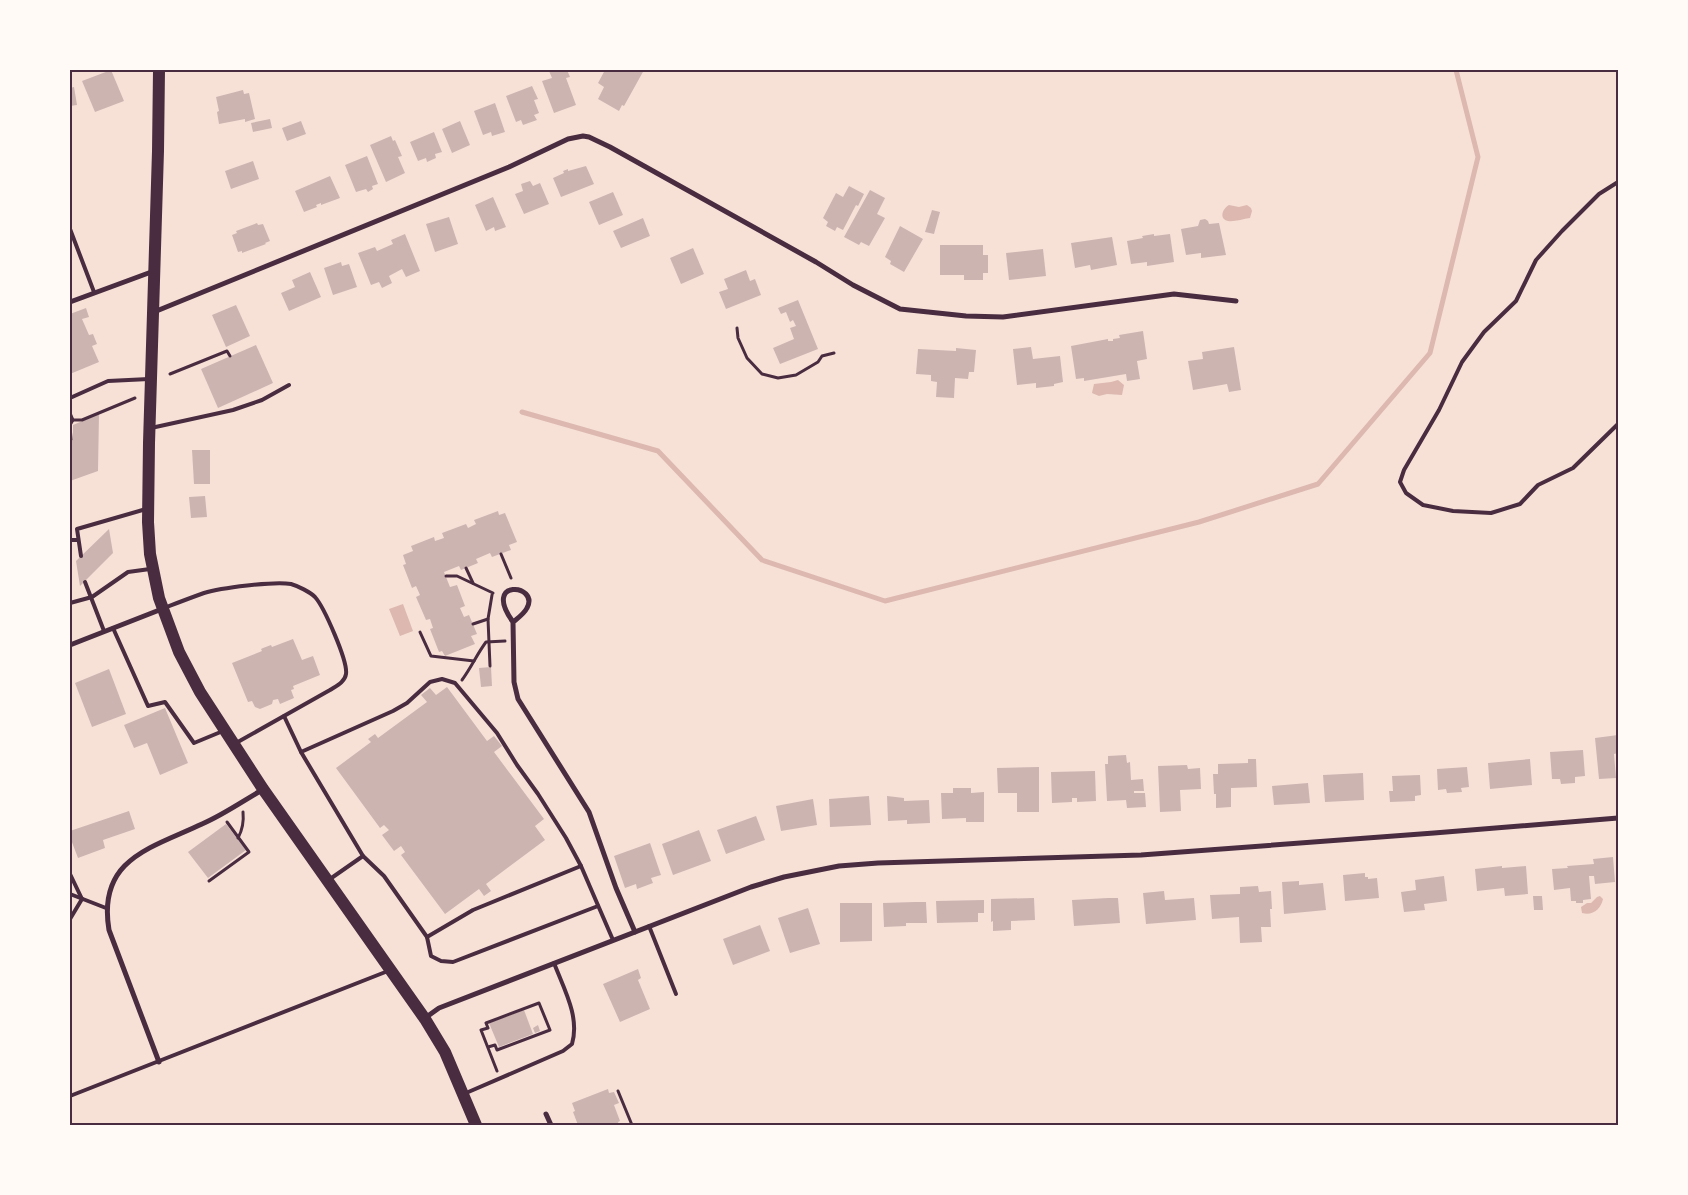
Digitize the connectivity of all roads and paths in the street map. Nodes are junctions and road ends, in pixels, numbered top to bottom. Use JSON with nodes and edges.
{"nodes":[{"id":1,"x":159,"y":70,"type":"edge"},
{"id":2,"x":1618,"y":182,"type":"edge"},
{"id":3,"x":70,"y":229,"type":"edge"},
{"id":4,"x":154,"y":270,"type":"junction"},
{"id":5,"x":94,"y":292,"type":"junction"},
{"id":6,"x":1236,"y":301,"type":"dead end"},
{"id":7,"x":70,"y":302,"type":"edge"},
{"id":8,"x":154,"y":312,"type":"junction"},
{"id":9,"x":737,"y":328,"type":"dead end"},
{"id":10,"x":834,"y":353,"type":"dead end"},
{"id":11,"x":230,"y":356,"type":"dead end"},
{"id":12,"x":170,"y":374,"type":"dead end"},
{"id":13,"x":151,"y":379,"type":"junction"},
{"id":14,"x":289,"y":385,"type":"dead end"},
{"id":15,"x":70,"y":398,"type":"edge"},
{"id":16,"x":135,"y":398,"type":"dead end"},
{"id":17,"x":70,"y":413,"type":"edge"},
{"id":18,"x":73,"y":420,"type":"junction"},
{"id":19,"x":1618,"y":424,"type":"edge"},
{"id":20,"x":149,"y":428,"type":"junction"},
{"id":21,"x":70,"y":439,"type":"edge"},
{"id":22,"x":148,"y":508,"type":"junction"},
{"id":23,"x":70,"y":540,"type":"edge"},
{"id":24,"x":78,"y":540,"type":"junction"},
{"id":25,"x":501,"y":554,"type":"dead end"},
{"id":26,"x":81,"y":556,"type":"dead end"},
{"id":27,"x":152,"y":568,"type":"junction"},
{"id":28,"x":466,"y":568,"type":"dead end"},
{"id":29,"x":446,"y":576,"type":"dead end"},
{"id":30,"x":511,"y":578,"type":"junction"},
{"id":31,"x":85,"y":582,"type":"dead end"},
{"id":32,"x":505,"y":582,"type":"dead end"},
{"id":33,"x":473,"y":584,"type":"junction"},
{"id":34,"x":498,"y":585,"type":"dead end"},
{"id":35,"x":514,"y":590,"type":"junction"},
{"id":36,"x":492,"y":593,"type":"junction"},
{"id":37,"x":92,"y":596,"type":"junction"},
{"id":38,"x":70,"y":602,"type":"edge"},
{"id":39,"x":162,"y":609,"type":"junction"},
{"id":40,"x":488,"y":619,"type":"junction"},
{"id":41,"x":513,"y":622,"type":"junction"},
{"id":42,"x":473,"y":624,"type":"dead end"},
{"id":43,"x":114,"y":628,"type":"junction"},
{"id":44,"x":104,"y":631,"type":"junction"},
{"id":45,"x":420,"y":632,"type":"dead end"},
{"id":46,"x":513,"y":641,"type":"junction"},
{"id":47,"x":489,"y":642,"type":"junction"},
{"id":48,"x":70,"y":645,"type":"edge"},
{"id":49,"x":474,"y":661,"type":"junction"},
{"id":50,"x":490,"y":666,"type":"dead end"},
{"id":51,"x":462,"y":680,"type":"dead end"},
{"id":52,"x":284,"y":716,"type":"junction"},
{"id":53,"x":225,"y":730,"type":"junction"},
{"id":54,"x":234,"y":744,"type":"junction"},
{"id":55,"x":301,"y":752,"type":"junction"},
{"id":56,"x":262,"y":789,"type":"junction"},
{"id":57,"x":240,"y":802,"type":"junction"},
{"id":58,"x":220,"y":814,"type":"junction"},
{"id":59,"x":1618,"y":818,"type":"edge"},
{"id":60,"x":238,"y":838,"type":"junction"},
{"id":61,"x":363,"y":856,"type":"junction"},
{"id":62,"x":581,"y":866,"type":"junction"},
{"id":63,"x":70,"y":874,"type":"edge"},
{"id":64,"x":209,"y":881,"type":"dead end"},
{"id":65,"x":327,"y":881,"type":"junction"},
{"id":66,"x":70,"y":894,"type":"edge"},
{"id":67,"x":82,"y":899,"type":"junction"},
{"id":68,"x":598,"y":906,"type":"junction"},
{"id":69,"x":106,"y":908,"type":"junction"},
{"id":70,"x":70,"y":919,"type":"edge"},
{"id":71,"x":649,"y":926,"type":"junction"},
{"id":72,"x":635,"y":932,"type":"junction"},
{"id":73,"x":426,"y":937,"type":"junction"},
{"id":74,"x":613,"y":940,"type":"junction"},
{"id":75,"x":554,"y":963,"type":"junction"},
{"id":76,"x":390,"y":970,"type":"junction"},
{"id":77,"x":676,"y":994,"type":"dead end"},
{"id":78,"x":424,"y":1019,"type":"junction"},
{"id":79,"x":488,"y":1047,"type":"junction"},
{"id":80,"x":159,"y":1062,"type":"junction"},
{"id":81,"x":500,"y":1078,"type":"junction"},
{"id":82,"x":618,"y":1091,"type":"dead end"},
{"id":83,"x":464,"y":1094,"type":"junction"},
{"id":84,"x":70,"y":1096,"type":"edge"},
{"id":85,"x":546,"y":1114,"type":"dead end"},
{"id":86,"x":476,"y":1125,"type":"edge"},
{"id":87,"x":550,"y":1125,"type":"edge"},
{"id":88,"x":632,"y":1125,"type":"edge"}],
"edges":[{"from":1,"to":4,"type":"main road"},
{"from":2,"to":19,"type":"lane"},
{"from":3,"to":5,"type":"lane"},
{"from":4,"to":5,"type":"street"},
{"from":4,"to":8,"type":"main road"},
{"from":5,"to":7,"type":"street"},
{"from":6,"to":8,"type":"street"},
{"from":8,"to":13,"type":"main road"},
{"from":9,"to":10,"type":"path"},
{"from":11,"to":12,"type":"path"},
{"from":13,"to":15,"type":"lane"},
{"from":13,"to":20,"type":"main road"},
{"from":14,"to":20,"type":"lane"},
{"from":16,"to":18,"type":"path"},
{"from":17,"to":18,"type":"path"},
{"from":18,"to":21,"type":"path"},
{"from":20,"to":22,"type":"main road"},
{"from":22,"to":24,"type":"lane"},
{"from":22,"to":27,"type":"main road"},
{"from":23,"to":24,"type":"lane"},
{"from":24,"to":26,"type":"lane"},
{"from":25,"to":30,"type":"path"},
{"from":27,"to":37,"type":"lane"},
{"from":27,"to":39,"type":"main road"},
{"from":28,"to":33,"type":"path"},
{"from":29,"to":33,"type":"path"},
{"from":30,"to":32,"type":"path"},
{"from":30,"to":35,"type":"path"},
{"from":31,"to":37,"type":"lane"},
{"from":33,"to":36,"type":"path"},
{"from":34,"to":36,"type":"path"},
{"from":35,"to":41,"type":"street"},
{"from":35,"to":41,"type":"street"},
{"from":36,"to":40,"type":"path"},
{"from":37,"to":38,"type":"lane"},
{"from":37,"to":44,"type":"lane"},
{"from":39,"to":43,"type":"street"},
{"from":39,"to":52,"type":"lane"},
{"from":39,"to":53,"type":"main road"},
{"from":40,"to":42,"type":"path"},
{"from":40,"to":47,"type":"path"},
{"from":41,"to":46,"type":"street"},
{"from":43,"to":44,"type":"street"},
{"from":43,"to":53,"type":"lane"},
{"from":44,"to":48,"type":"street"},
{"from":45,"to":49,"type":"path"},
{"from":46,"to":47,"type":"path"},
{"from":46,"to":72,"type":"street"},
{"from":47,"to":49,"type":"path"},
{"from":47,"to":50,"type":"path"},
{"from":49,"to":51,"type":"path"},
{"from":52,"to":54,"type":"lane"},
{"from":52,"to":55,"type":"lane"},
{"from":53,"to":54,"type":"main road"},
{"from":54,"to":56,"type":"main road"},
{"from":55,"to":61,"type":"lane"},
{"from":55,"to":62,"type":"lane"},
{"from":56,"to":57,"type":"street"},
{"from":56,"to":65,"type":"main road"},
{"from":57,"to":58,"type":"street"},
{"from":57,"to":60,"type":"path"},
{"from":58,"to":60,"type":"path"},
{"from":58,"to":69,"type":"street"},
{"from":59,"to":71,"type":"street"},
{"from":60,"to":64,"type":"path"},
{"from":61,"to":65,"type":"lane"},
{"from":61,"to":73,"type":"lane"},
{"from":62,"to":68,"type":"lane"},
{"from":62,"to":73,"type":"lane"},
{"from":63,"to":67,"type":"lane"},
{"from":65,"to":76,"type":"main road"},
{"from":66,"to":67,"type":"lane"},
{"from":67,"to":69,"type":"lane"},
{"from":67,"to":70,"type":"lane"},
{"from":68,"to":73,"type":"lane"},
{"from":68,"to":74,"type":"lane"},
{"from":69,"to":80,"type":"street"},
{"from":71,"to":72,"type":"street"},
{"from":71,"to":77,"type":"lane"},
{"from":72,"to":74,"type":"street"},
{"from":74,"to":75,"type":"street"},
{"from":75,"to":78,"type":"street"},
{"from":75,"to":81,"type":"lane"},
{"from":76,"to":78,"type":"main road"},
{"from":76,"to":80,"type":"lane"},
{"from":78,"to":83,"type":"main road"},
{"from":79,"to":79,"type":"path"},
{"from":79,"to":81,"type":"path"},
{"from":80,"to":84,"type":"lane"},
{"from":81,"to":83,"type":"lane"},
{"from":82,"to":88,"type":"path"},
{"from":83,"to":86,"type":"main road"},
{"from":85,"to":87,"type":"street"}]}
